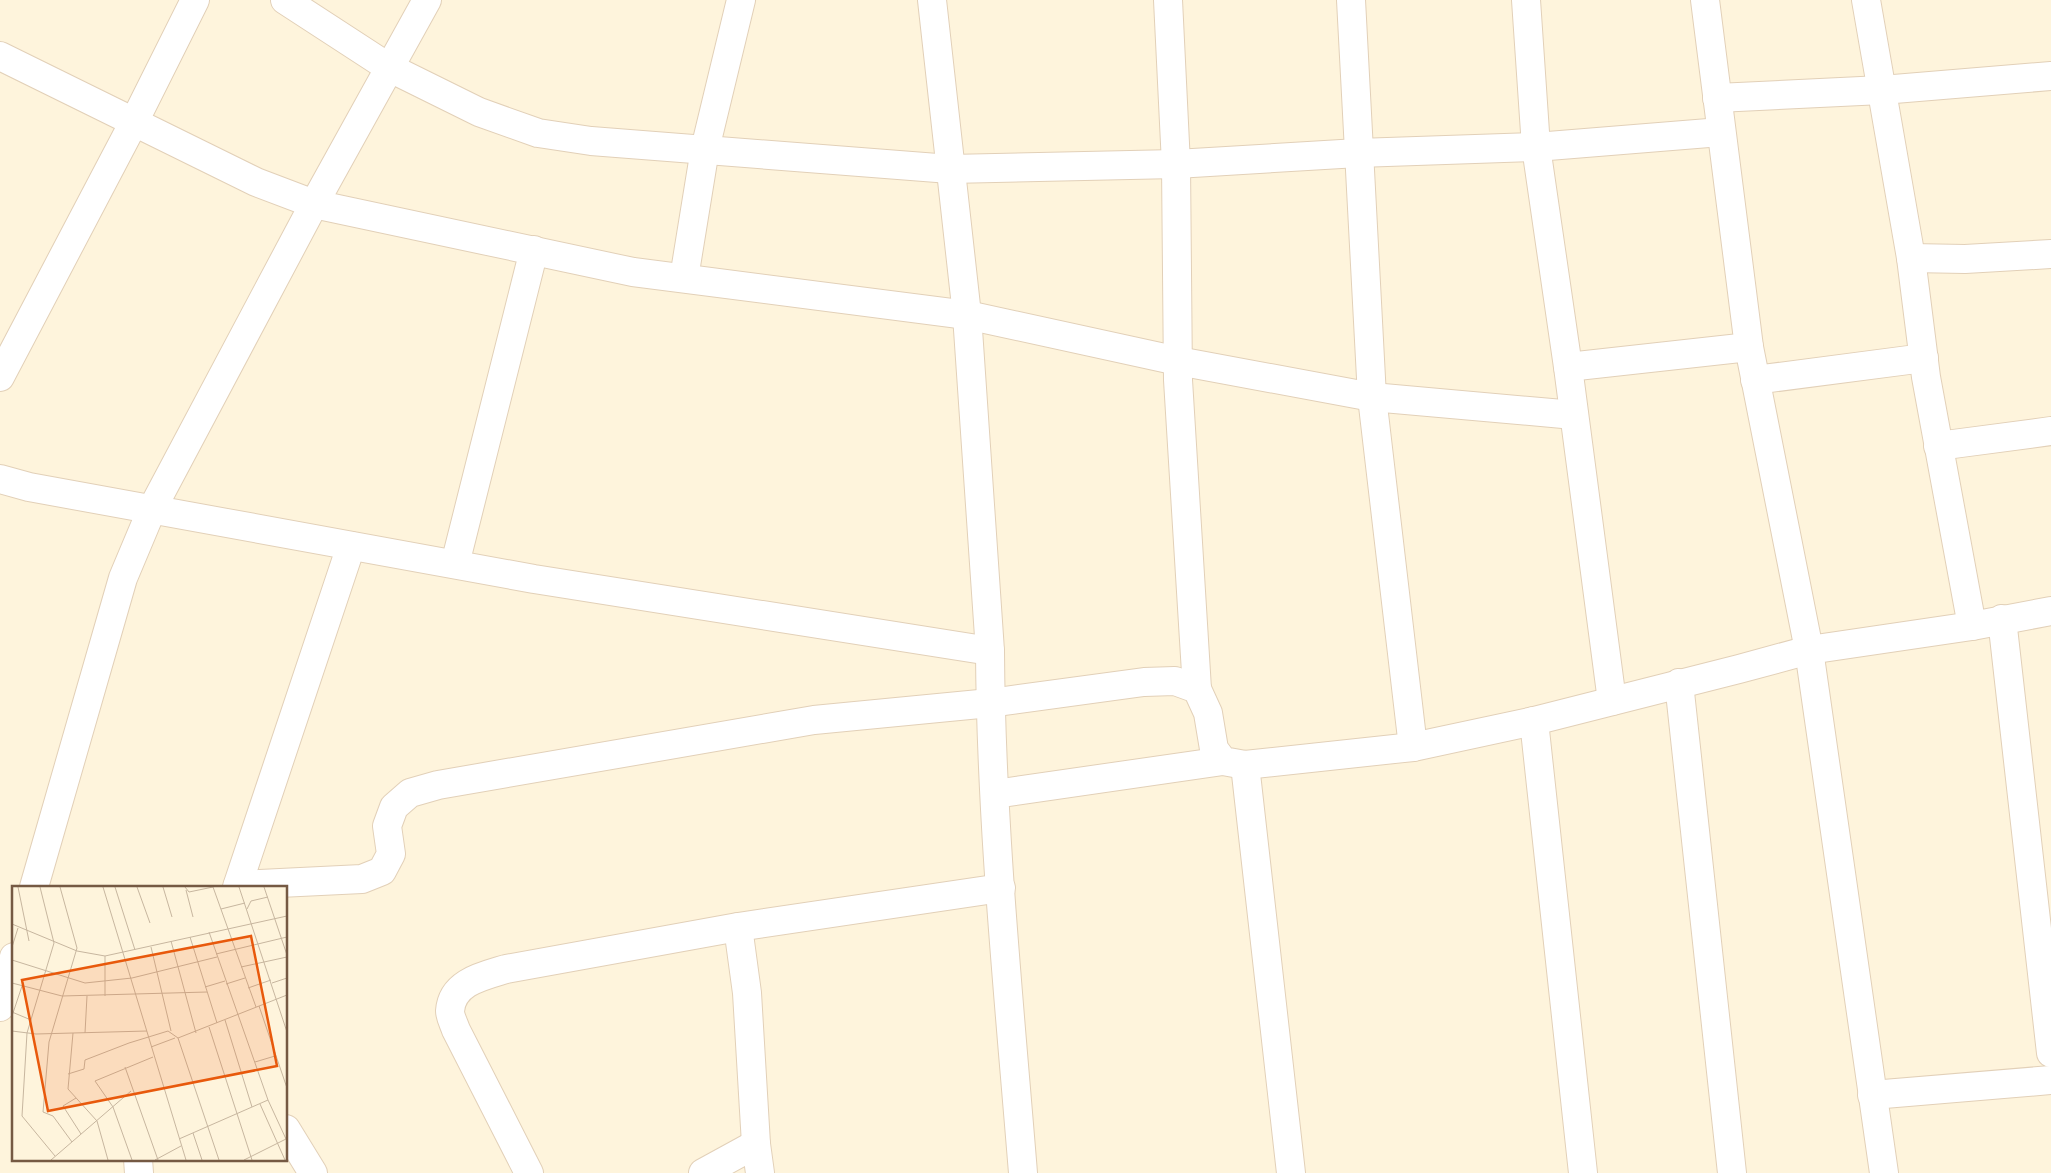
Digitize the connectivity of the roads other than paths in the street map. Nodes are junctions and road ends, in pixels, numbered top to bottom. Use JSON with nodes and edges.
{"nodes":[{"id":1,"x":195,"y":0,"type":"edge"},
{"id":2,"x":285,"y":0,"type":"edge"},
{"id":3,"x":426,"y":0,"type":"edge"},
{"id":4,"x":741,"y":0,"type":"edge"},
{"id":5,"x":932,"y":0,"type":"edge"},
{"id":6,"x":1168,"y":0,"type":"edge"},
{"id":7,"x":1351,"y":0,"type":"edge"},
{"id":8,"x":1526,"y":0,"type":"edge"},
{"id":9,"x":1706,"y":0,"type":"edge"},
{"id":10,"x":1866,"y":0,"type":"edge"},
{"id":11,"x":0,"y":56,"type":"edge"},
{"id":12,"x":388,"y":67,"type":"junction"},
{"id":13,"x":2051,"y":76,"type":"edge"},
{"id":14,"x":1882,"y":90,"type":"junction"},
{"id":15,"x":1717,"y":98,"type":"junction"},
{"id":16,"x":134,"y":122,"type":"junction"},
{"id":17,"x":1721,"y":132,"type":"junction"},
{"id":18,"x":1536,"y":147,"type":"junction"},
{"id":19,"x":705,"y":149,"type":"junction"},
{"id":20,"x":1358,"y":153,"type":"junction"},
{"id":21,"x":1176,"y":164,"type":"junction"},
{"id":22,"x":950,"y":169,"type":"junction"},
{"id":23,"x":314,"y":204,"type":"junction"},
{"id":24,"x":534,"y":250,"type":"junction"},
{"id":25,"x":2051,"y":254,"type":"edge"},
{"id":26,"x":1912,"y":258,"type":"junction"},
{"id":27,"x":684,"y":278,"type":"junction"},
{"id":28,"x":967,"y":315,"type":"junction"},
{"id":29,"x":1749,"y":347,"type":"junction"},
{"id":30,"x":1924,"y":358,"type":"junction"},
{"id":31,"x":1178,"y":362,"type":"junction"},
{"id":32,"x":2,"y":366,"type":"edge"},
{"id":33,"x":1568,"y":367,"type":"junction"},
{"id":34,"x":1754,"y":380,"type":"junction"},
{"id":35,"x":1372,"y":397,"type":"junction"},
{"id":36,"x":1574,"y":415,"type":"junction"},
{"id":37,"x":2051,"y":431,"type":"edge"},
{"id":38,"x":1938,"y":446,"type":"junction"},
{"id":39,"x":0,"y":479,"type":"edge"},
{"id":40,"x":152,"y":509,"type":"junction"},
{"id":41,"x":351,"y":546,"type":"junction"},
{"id":42,"x":455,"y":564,"type":"junction"},
{"id":43,"x":2051,"y":611,"type":"edge"},
{"id":44,"x":2002,"y":619,"type":"junction"},
{"id":45,"x":1972,"y":626,"type":"junction"},
{"id":46,"x":1809,"y":650,"type":"junction"},
{"id":47,"x":990,"y":651,"type":"junction"},
{"id":48,"x":1679,"y":683,"type":"junction"},
{"id":49,"x":1197,"y":689,"type":"junction"},
{"id":50,"x":1612,"y":701,"type":"junction"},
{"id":51,"x":990,"y":703,"type":"junction"},
{"id":52,"x":1534,"y":721,"type":"junction"},
{"id":53,"x":1413,"y":747,"type":"junction"},
{"id":54,"x":1234,"y":763,"type":"junction"},
{"id":55,"x":995,"y":794,"type":"junction"},
{"id":56,"x":34,"y":886,"type":"edge"},
{"id":57,"x":237,"y":886,"type":"edge"},
{"id":58,"x":1001,"y":888,"type":"junction"},
{"id":59,"x":738,"y":927,"type":"junction"},
{"id":60,"x":12,"y":964,"type":"edge"},
{"id":61,"x":0,"y":1007,"type":"edge"},
{"id":62,"x":2051,"y":1053,"type":"edge"},
{"id":63,"x":2051,"y":1080,"type":"edge"},
{"id":64,"x":1872,"y":1095,"type":"junction"},
{"id":65,"x":288,"y":1132,"type":"edge"},
{"id":66,"x":756,"y":1144,"type":"junction"},
{"id":67,"x":138,"y":1160,"type":"edge"},
{"id":68,"x":139,"y":1173,"type":"edge"},
{"id":69,"x":313,"y":1173,"type":"edge"},
{"id":70,"x":529,"y":1173,"type":"edge"},
{"id":71,"x":703,"y":1173,"type":"edge"},
{"id":72,"x":760,"y":1173,"type":"edge"},
{"id":73,"x":1023,"y":1173,"type":"edge"},
{"id":74,"x":1291,"y":1173,"type":"edge"},
{"id":75,"x":1583,"y":1173,"type":"edge"},
{"id":76,"x":1732,"y":1173,"type":"edge"},
{"id":77,"x":1884,"y":1173,"type":"edge"}],
"edges":[{"from":1,"to":16,"type":"street"},
{"from":2,"to":12,"type":"street"},
{"from":3,"to":12,"type":"street"},
{"from":4,"to":19,"type":"street"},
{"from":5,"to":22,"type":"street"},
{"from":6,"to":21,"type":"street"},
{"from":7,"to":20,"type":"street"},
{"from":8,"to":18,"type":"street"},
{"from":9,"to":15,"type":"street"},
{"from":10,"to":14,"type":"street"},
{"from":11,"to":16,"type":"street"},
{"from":12,"to":19,"type":"street"},
{"from":12,"to":23,"type":"street"},
{"from":13,"to":14,"type":"street"},
{"from":14,"to":15,"type":"street"},
{"from":14,"to":26,"type":"street"},
{"from":15,"to":17,"type":"street"},
{"from":16,"to":23,"type":"street"},
{"from":16,"to":32,"type":"street"},
{"from":17,"to":18,"type":"street"},
{"from":17,"to":29,"type":"street"},
{"from":18,"to":20,"type":"street"},
{"from":18,"to":33,"type":"street"},
{"from":19,"to":22,"type":"street"},
{"from":19,"to":27,"type":"street"},
{"from":20,"to":21,"type":"street"},
{"from":20,"to":35,"type":"street"},
{"from":21,"to":22,"type":"street"},
{"from":21,"to":31,"type":"street"},
{"from":22,"to":28,"type":"street"},
{"from":23,"to":24,"type":"street"},
{"from":23,"to":40,"type":"street"},
{"from":24,"to":27,"type":"street"},
{"from":24,"to":42,"type":"street"},
{"from":25,"to":26,"type":"street"},
{"from":26,"to":30,"type":"street"},
{"from":27,"to":28,"type":"street"},
{"from":28,"to":31,"type":"street"},
{"from":28,"to":47,"type":"street"},
{"from":29,"to":33,"type":"street"},
{"from":29,"to":34,"type":"street"},
{"from":30,"to":34,"type":"street"},
{"from":30,"to":38,"type":"street"},
{"from":31,"to":35,"type":"street"},
{"from":31,"to":49,"type":"street"},
{"from":33,"to":36,"type":"street"},
{"from":34,"to":46,"type":"street"},
{"from":35,"to":36,"type":"street"},
{"from":35,"to":53,"type":"street"},
{"from":36,"to":50,"type":"street"},
{"from":37,"to":38,"type":"street"},
{"from":38,"to":45,"type":"street"},
{"from":39,"to":40,"type":"street"},
{"from":40,"to":41,"type":"street"},
{"from":40,"to":56,"type":"street"},
{"from":41,"to":42,"type":"street"},
{"from":41,"to":57,"type":"street"},
{"from":42,"to":47,"type":"street"},
{"from":43,"to":44,"type":"street"},
{"from":44,"to":45,"type":"street"},
{"from":44,"to":62,"type":"street"},
{"from":45,"to":46,"type":"street"},
{"from":46,"to":48,"type":"street"},
{"from":46,"to":64,"type":"street"},
{"from":47,"to":51,"type":"street"},
{"from":48,"to":50,"type":"street"},
{"from":48,"to":76,"type":"street"},
{"from":49,"to":51,"type":"street"},
{"from":49,"to":54,"type":"street"},
{"from":50,"to":52,"type":"street"},
{"from":51,"to":55,"type":"street"},
{"from":51,"to":57,"type":"street"},
{"from":52,"to":53,"type":"street"},
{"from":52,"to":75,"type":"street"},
{"from":53,"to":54,"type":"street"},
{"from":54,"to":55,"type":"street"},
{"from":54,"to":74,"type":"street"},
{"from":55,"to":58,"type":"street"},
{"from":58,"to":59,"type":"street"},
{"from":58,"to":73,"type":"street"},
{"from":59,"to":66,"type":"street"},
{"from":59,"to":70,"type":"street"},
{"from":60,"to":61,"type":"street"},
{"from":63,"to":64,"type":"street"},
{"from":64,"to":77,"type":"street"},
{"from":65,"to":69,"type":"street"},
{"from":66,"to":71,"type":"street"},
{"from":66,"to":72,"type":"street"},
{"from":67,"to":68,"type":"street"}]}
